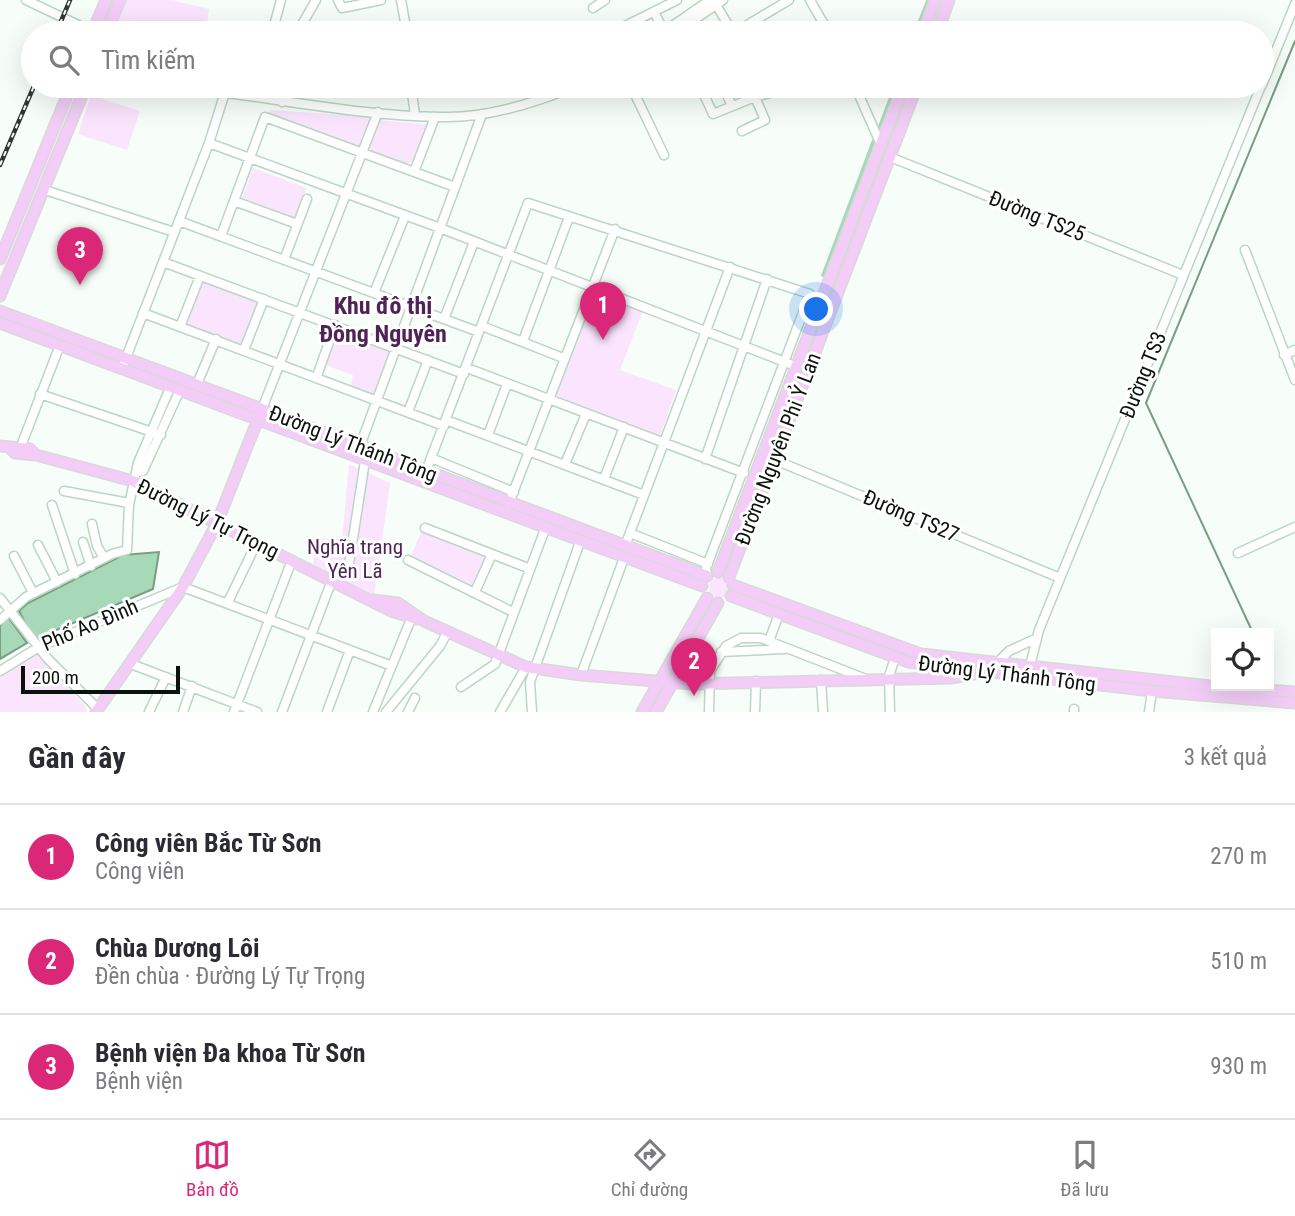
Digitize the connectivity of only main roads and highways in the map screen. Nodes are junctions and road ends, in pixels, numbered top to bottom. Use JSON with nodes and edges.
{"nodes":[{"id":1,"x":106,"y":0,"type":"edge"},
{"id":2,"x":120,"y":0,"type":"edge"},
{"id":3,"x":935,"y":0,"type":"edge"},
{"id":4,"x":949,"y":0,"type":"edge"},
{"id":5,"x":98,"y":21,"type":"edge"},
{"id":6,"x":111,"y":21,"type":"edge"},
{"id":7,"x":927,"y":21,"type":"edge"},
{"id":8,"x":941,"y":21,"type":"edge"},
{"id":9,"x":66,"y":98,"type":"edge"},
{"id":10,"x":81,"y":98,"type":"edge"},
{"id":11,"x":899,"y":98,"type":"edge"},
{"id":12,"x":912,"y":98,"type":"edge"},
{"id":13,"x":881,"y":145,"type":"junction"},
{"id":14,"x":890,"y":157,"type":"junction"},
{"id":15,"x":0,"y":259,"type":"edge"},
{"id":16,"x":0,"y":296,"type":"edge"},
{"id":17,"x":0,"y":311,"type":"edge"},
{"id":18,"x":0,"y":323,"type":"edge"},
{"id":19,"x":62,"y":340,"type":"junction"},
{"id":20,"x":262,"y":409,"type":"junction"},
{"id":21,"x":258,"y":420,"type":"junction"},
{"id":22,"x":10,"y":447,"type":"edge"},
{"id":23,"x":217,"y":523,"type":"junction"},
{"id":24,"x":565,"y":524,"type":"junction"},
{"id":25,"x":561,"y":535,"type":"junction"},
{"id":26,"x":625,"y":552,"type":"junction"},
{"id":27,"x":712,"y":574,"type":"junction"},
{"id":28,"x":731,"y":581,"type":"junction"},
{"id":29,"x":702,"y":586,"type":"junction"},
{"id":30,"x":730,"y":596,"type":"junction"},
{"id":31,"x":707,"y":598,"type":"junction"},
{"id":32,"x":373,"y":600,"type":"junction"},
{"id":33,"x":718,"y":603,"type":"junction"},
{"id":34,"x":424,"y":621,"type":"junction"},
{"id":35,"x":984,"y":672,"type":"junction"},
{"id":36,"x":1030,"y":672,"type":"junction"},
{"id":37,"x":659,"y":684,"type":"junction"},
{"id":38,"x":672,"y":684,"type":"junction"},
{"id":39,"x":1219,"y":692,"type":"edge"},
{"id":40,"x":1295,"y":692,"type":"edge"},
{"id":41,"x":1295,"y":703,"type":"edge"},
{"id":42,"x":97,"y":711,"type":"edge"},
{"id":43,"x":642,"y":712,"type":"edge"},
{"id":44,"x":656,"y":712,"type":"edge"}],
"edges":[{"from":1,"to":5,"type":"main road"},
{"from":2,"to":6,"type":"main road"},
{"from":3,"to":7,"type":"main road"},
{"from":4,"to":8,"type":"main road"},
{"from":9,"to":15,"type":"main road"},
{"from":10,"to":16,"type":"main road"},
{"from":11,"to":13,"type":"main road","name":"Đường Nguyên Phi Ỷ Lan"},
{"from":12,"to":14,"type":"main road","name":"Đường Nguyên Phi Ỷ Lan"},
{"from":13,"to":14,"type":"main road"},
{"from":13,"to":27,"type":"main road","name":"Đường Nguyên Phi Ỷ Lan"},
{"from":14,"to":28,"type":"main road","name":"Đường Nguyên Phi Ỷ Lan"},
{"from":17,"to":19,"type":"main road","name":"Đường Lý Thánh Tông"},
{"from":18,"to":19,"type":"main road","name":"Đường Lý Thánh Tông"},
{"from":19,"to":20,"type":"main road","name":"Đường Lý Thánh Tông"},
{"from":19,"to":21,"type":"main road","name":"Đường Lý Thánh Tông"},
{"from":20,"to":21,"type":"main road"},
{"from":20,"to":24,"type":"main road","name":"Đường Lý Thánh Tông"},
{"from":21,"to":23,"type":"main road"},
{"from":21,"to":25,"type":"main road","name":"Đường Lý Thánh Tông"},
{"from":22,"to":23,"type":"main road","name":"Đường Lý Tự Trọng"},
{"from":23,"to":32,"type":"main road","name":"Đường Lý Tự Trọng"},
{"from":23,"to":42,"type":"main road"},
{"from":24,"to":25,"type":"main road"},
{"from":24,"to":26,"type":"main road","name":"Đường Lý Thánh Tông"},
{"from":25,"to":26,"type":"main road","name":"Đường Lý Thánh Tông"},
{"from":26,"to":27,"type":"main road","name":"Đường Lý Thánh Tông"},
{"from":26,"to":29,"type":"main road","name":"Đường Lý Thánh Tông"},
{"from":27,"to":28,"type":"main road"},
{"from":27,"to":29,"type":"main road"},
{"from":28,"to":30,"type":"main road"},
{"from":28,"to":36,"type":"main road","name":"Đường Lý Thánh Tông"},
{"from":29,"to":31,"type":"main road"},
{"from":30,"to":33,"type":"main road"},
{"from":30,"to":35,"type":"main road","name":"Đường Lý Thánh Tông"},
{"from":31,"to":33,"type":"main road"},
{"from":31,"to":37,"type":"main road"},
{"from":32,"to":34,"type":"main road","name":"Đường Lý Tự Trọng"},
{"from":32,"to":34,"type":"main road","name":"Đường Lý Tự Trọng"},
{"from":33,"to":38,"type":"main road"},
{"from":34,"to":37,"type":"main road","name":"Đường Lý Tự Trọng"},
{"from":35,"to":36,"type":"main road","name":"Đường Lý Thánh Tông"},
{"from":35,"to":38,"type":"main road","name":"Đường Lý Tự Trọng"},
{"from":36,"to":39,"type":"main road","name":"Đường Lý Thánh Tông"},
{"from":36,"to":39,"type":"main road","name":"Đường Lý Thánh Tông"},
{"from":37,"to":38,"type":"main road","name":"Đường Lý Tự Trọng"},
{"from":37,"to":43,"type":"main road"},
{"from":38,"to":44,"type":"main road"},
{"from":39,"to":40,"type":"main road","name":"Đường Lý Thánh Tông"},
{"from":39,"to":41,"type":"main road","name":"Đường Lý Thánh Tông"}]}
